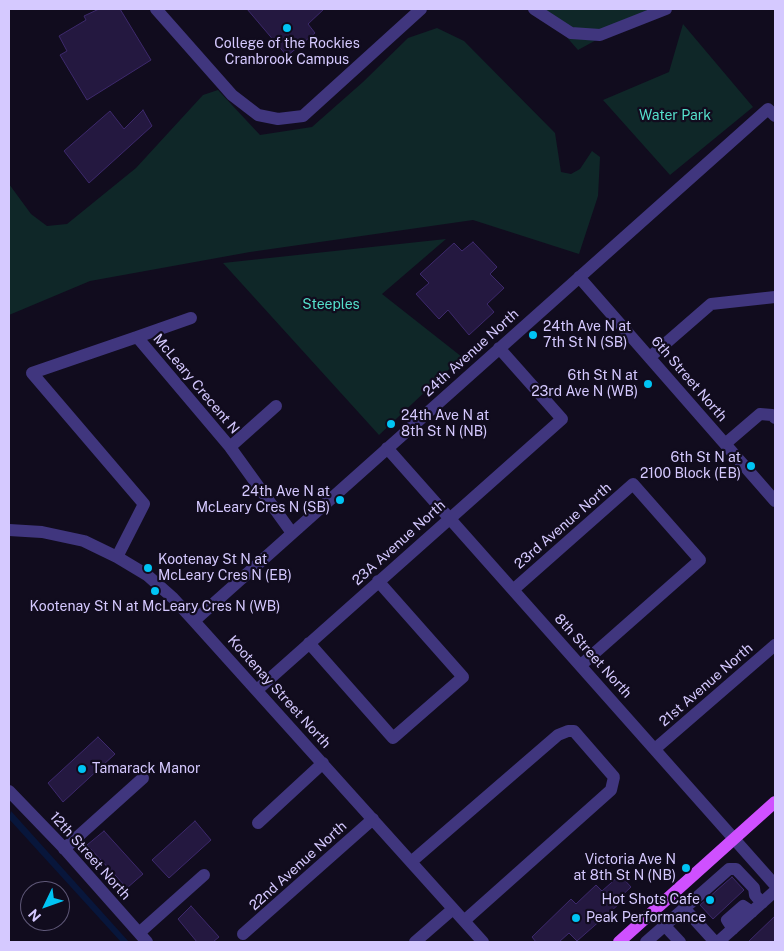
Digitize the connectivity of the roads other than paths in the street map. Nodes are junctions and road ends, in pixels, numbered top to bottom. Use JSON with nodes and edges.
{"nodes":[{"id":1,"x":156,"y":9,"type":"edge"},
{"id":2,"x":421,"y":9,"type":"edge"},
{"id":3,"x":534,"y":9,"type":"edge"},
{"id":4,"x":666,"y":9,"type":"edge"},
{"id":5,"x":772,"y":113,"type":"edge"},
{"id":6,"x":579,"y":277,"type":"junction"},
{"id":7,"x":775,"y":297,"type":"edge"},
{"id":8,"x":190,"y":318,"type":"dead end"},
{"id":9,"x":137,"y":337,"type":"junction"},
{"id":10,"x":499,"y":348,"type":"junction"},
{"id":11,"x":650,"y":357,"type":"junction"},
{"id":12,"x":276,"y":406,"type":"dead end"},
{"id":13,"x":775,"y":418,"type":"edge"},
{"id":14,"x":726,"y":444,"type":"junction"},
{"id":15,"x":230,"y":446,"type":"junction"},
{"id":16,"x":386,"y":448,"type":"junction"},
{"id":17,"x":775,"y":501,"type":"edge"},
{"id":18,"x":449,"y":518,"type":"junction"},
{"id":19,"x":9,"y":529,"type":"edge"},
{"id":20,"x":292,"y":533,"type":"junction"},
{"id":21,"x":117,"y":556,"type":"junction"},
{"id":22,"x":378,"y":581,"type":"junction"},
{"id":23,"x":513,"y":590,"type":"junction"},
{"id":24,"x":194,"y":621,"type":"junction"},
{"id":25,"x":309,"y":643,"type":"junction"},
{"id":26,"x":775,"y":645,"type":"edge"},
{"id":27,"x":580,"y":665,"type":"junction"},
{"id":28,"x":257,"y":690,"type":"junction"},
{"id":29,"x":656,"y":748,"type":"junction"},
{"id":30,"x":323,"y":763,"type":"junction"},
{"id":31,"x":143,"y":778,"type":"dead end"},
{"id":32,"x":9,"y":791,"type":"edge"},
{"id":33,"x":775,"y":802,"type":"edge"},
{"id":34,"x":372,"y":819,"type":"junction"},
{"id":35,"x":258,"y":823,"type":"dead end"},
{"id":36,"x":735,"y":838,"type":"junction"},
{"id":37,"x":64,"y":849,"type":"junction"},
{"id":38,"x":411,"y":862,"type":"junction"},
{"id":39,"x":204,"y":875,"type":"dead end"},
{"id":40,"x":775,"y":885,"type":"edge"},
{"id":41,"x":775,"y":891,"type":"edge"},
{"id":42,"x":762,"y":903,"type":"junction"},
{"id":43,"x":685,"y":908,"type":"junction"},
{"id":44,"x":453,"y":909,"type":"junction"},
{"id":45,"x":464,"y":921,"type":"junction"},
{"id":46,"x":665,"y":926,"type":"junction"},
{"id":47,"x":243,"y":934,"type":"dead end"},
{"id":48,"x":143,"y":938,"type":"edge"},
{"id":49,"x":622,"y":941,"type":"edge"},
{"id":50,"x":415,"y":942,"type":"edge"},
{"id":51,"x":483,"y":942,"type":"edge"},
{"id":52,"x":646,"y":942,"type":"edge"},
{"id":53,"x":680,"y":942,"type":"edge"},
{"id":54,"x":716,"y":942,"type":"edge"}],
"edges":[{"from":1,"to":2,"type":"street"},
{"from":3,"to":4,"type":"street"},
{"from":5,"to":6,"type":"street","name":"24th Avenue North"},
{"from":6,"to":10,"type":"street","name":"24th Avenue North"},
{"from":6,"to":11,"type":"street","name":"6th Street North"},
{"from":7,"to":11,"type":"street"},
{"from":8,"to":9,"type":"street"},
{"from":9,"to":15,"type":"street","name":"McLeary Crecent N"},
{"from":9,"to":21,"type":"street","name":"McLeary Crecent N"},
{"from":10,"to":16,"type":"street","name":"24th Avenue North"},
{"from":10,"to":18,"type":"street","name":"23A Avenue North"},
{"from":11,"to":14,"type":"street","name":"6th Street North"},
{"from":12,"to":15,"type":"street"},
{"from":13,"to":14,"type":"street"},
{"from":14,"to":17,"type":"street","name":"6th Street North"},
{"from":15,"to":20,"type":"street","name":"McLeary Crecent N"},
{"from":16,"to":18,"type":"street","name":"8th Street North"},
{"from":16,"to":20,"type":"street","name":"24th Avenue North"},
{"from":18,"to":22,"type":"street","name":"23A Avenue North"},
{"from":18,"to":23,"type":"street","name":"8th Street North"},
{"from":19,"to":21,"type":"street","name":"Kootenay Street North"},
{"from":20,"to":24,"type":"street","name":"24th Avenue North"},
{"from":21,"to":24,"type":"street","name":"Kootenay Street North"},
{"from":22,"to":25,"type":"street","name":"23A Avenue North"},
{"from":22,"to":25,"type":"street"},
{"from":23,"to":27,"type":"street","name":"8th Street North"},
{"from":23,"to":27,"type":"street","name":"23rd Avenue North"},
{"from":24,"to":28,"type":"street","name":"Kootenay Street North"},
{"from":25,"to":28,"type":"street","name":"23A Avenue North"},
{"from":26,"to":29,"type":"street","name":"21st Avenue North"},
{"from":27,"to":29,"type":"street","name":"8th Street North"},
{"from":28,"to":30,"type":"street","name":"Kootenay Street North"},
{"from":29,"to":36,"type":"street","name":"8th Street North"},
{"from":30,"to":34,"type":"street","name":"Kootenay Street North"},
{"from":30,"to":35,"type":"street"},
{"from":31,"to":37,"type":"street"},
{"from":32,"to":37,"type":"street","name":"12th Street North"},
{"from":33,"to":36,"type":"main road"},
{"from":34,"to":38,"type":"street","name":"Kootenay Street North"},
{"from":34,"to":47,"type":"street","name":"22nd Avenue North"},
{"from":36,"to":40,"type":"street","name":"8th Street North"},
{"from":36,"to":49,"type":"main road"},
{"from":37,"to":48,"type":"street","name":"12th Street North"},
{"from":38,"to":44,"type":"street","name":"Kootenay Street North"},
{"from":38,"to":45,"type":"street"},
{"from":39,"to":48,"type":"street"},
{"from":41,"to":42,"type":"street"},
{"from":42,"to":43,"type":"street"},
{"from":42,"to":54,"type":"street"},
{"from":43,"to":46,"type":"street"},
{"from":43,"to":54,"type":"street"},
{"from":44,"to":45,"type":"street","name":"Kootenay Street North"},
{"from":44,"to":50,"type":"street"},
{"from":45,"to":51,"type":"street","name":"Kootenay Street North"},
{"from":46,"to":52,"type":"street"},
{"from":46,"to":53,"type":"street"}]}
